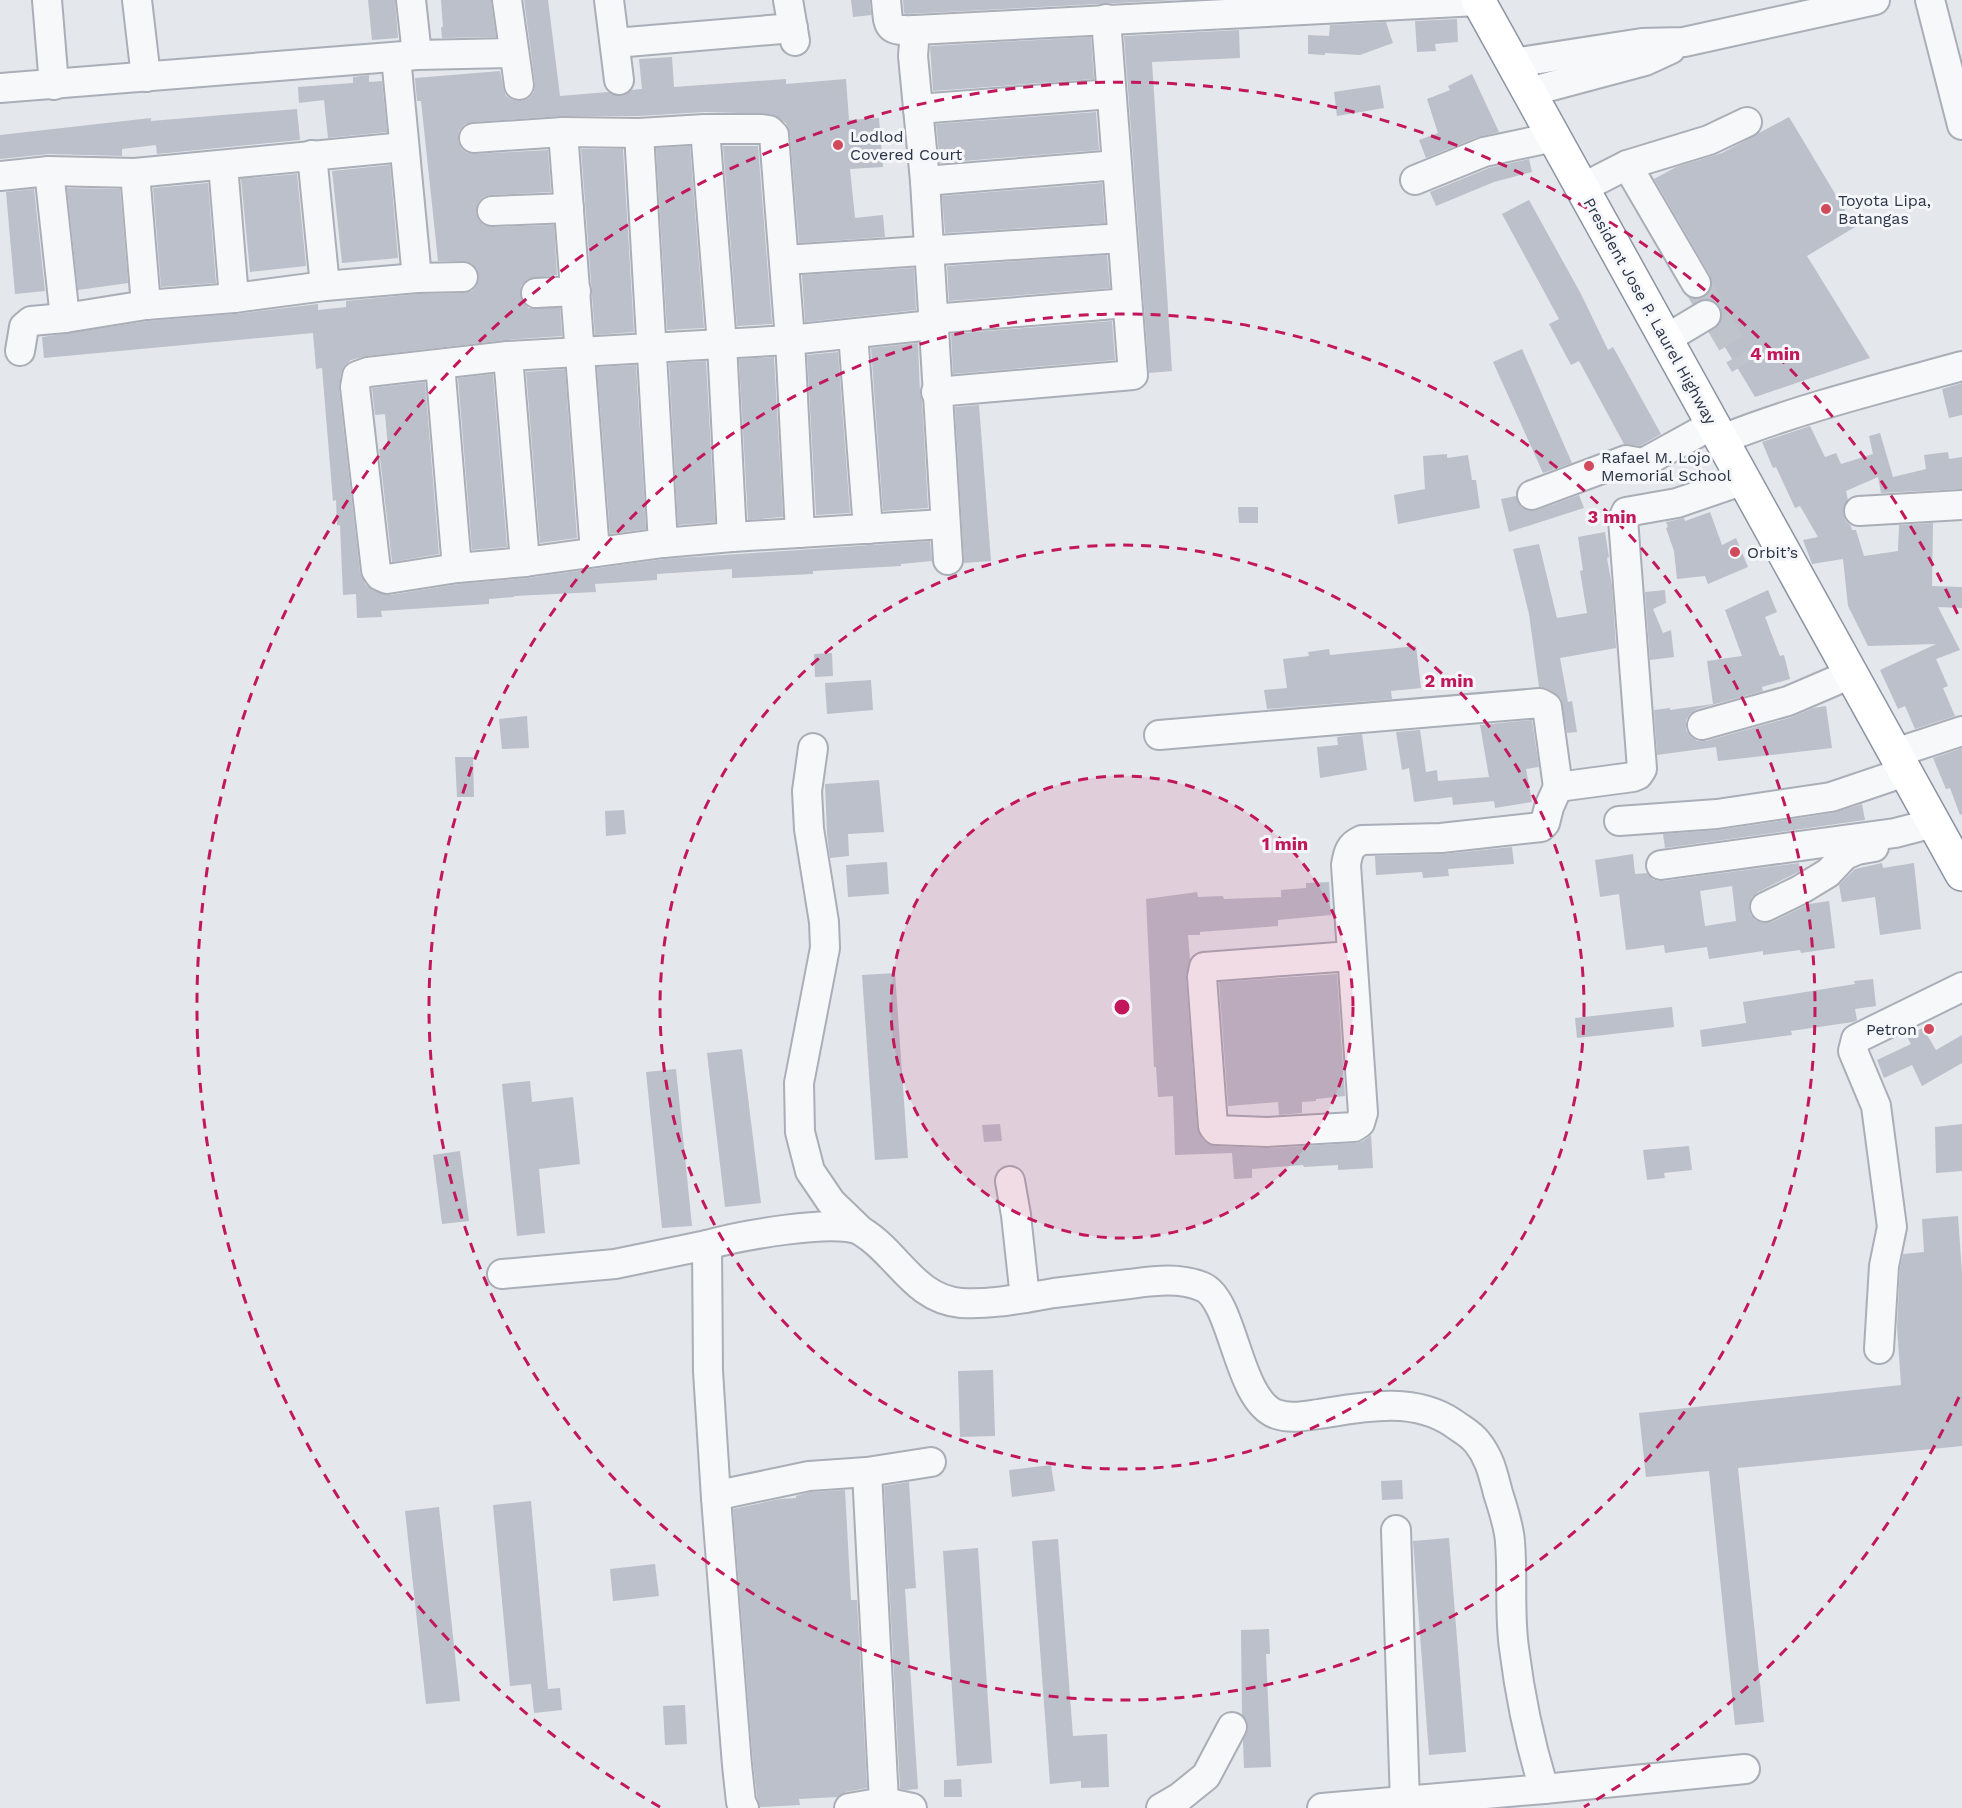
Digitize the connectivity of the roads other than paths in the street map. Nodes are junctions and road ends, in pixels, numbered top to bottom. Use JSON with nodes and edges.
{"nodes":[{"id":1,"x":47,"y":0,"type":"edge"},
{"id":2,"x":137,"y":0,"type":"edge"},
{"id":3,"x":411,"y":0,"type":"edge"},
{"id":4,"x":507,"y":0,"type":"edge"},
{"id":5,"x":609,"y":0,"type":"edge"},
{"id":6,"x":788,"y":0,"type":"edge"},
{"id":7,"x":886,"y":0,"type":"edge"},
{"id":8,"x":1478,"y":0,"type":"edge"},
{"id":9,"x":1875,"y":0,"type":"edge"},
{"id":10,"x":1930,"y":0,"type":"edge"},
{"id":11,"x":1168,"y":8,"type":"edge"},
{"id":12,"x":1776,"y":11,"type":"edge"},
{"id":13,"x":1106,"y":19,"type":"junction"},
{"id":14,"x":915,"y":30,"type":"junction"},
{"id":15,"x":1684,"y":42,"type":"junction"},
{"id":16,"x":615,"y":43,"type":"junction"},
{"id":17,"x":513,"y":53,"type":"junction"},
{"id":18,"x":407,"y":56,"type":"junction"},
{"id":19,"x":1513,"y":63,"type":"junction"},
{"id":20,"x":146,"y":77,"type":"junction"},
{"id":21,"x":619,"y":80,"type":"dead end"},
{"id":22,"x":54,"y":85,"type":"junction"},
{"id":23,"x":519,"y":85,"type":"dead end"},
{"id":24,"x":0,"y":88,"type":"edge"},
{"id":25,"x":1529,"y":92,"type":"junction"},
{"id":26,"x":1111,"y":94,"type":"junction"},
{"id":27,"x":918,"y":109,"type":"junction"},
{"id":28,"x":1747,"y":122,"type":"dead end"},
{"id":29,"x":1962,"y":125,"type":"edge"},
{"id":30,"x":705,"y":129,"type":"junction"},
{"id":31,"x":563,"y":132,"type":"junction"},
{"id":32,"x":639,"y":133,"type":"junction"},
{"id":33,"x":1554,"y":137,"type":"junction"},
{"id":34,"x":474,"y":138,"type":"dead end"},
{"id":35,"x":404,"y":147,"type":"junction"},
{"id":36,"x":312,"y":155,"type":"junction"},
{"id":37,"x":223,"y":165,"type":"junction"},
{"id":38,"x":1117,"y":165,"type":"junction"},
{"id":39,"x":1627,"y":165,"type":"junction"},
{"id":40,"x":49,"y":171,"type":"junction"},
{"id":41,"x":135,"y":173,"type":"junction"},
{"id":42,"x":0,"y":176,"type":"edge"},
{"id":43,"x":1415,"y":180,"type":"dead end"},
{"id":44,"x":925,"y":181,"type":"junction"},
{"id":45,"x":1582,"y":189,"type":"junction"},
{"id":46,"x":569,"y":208,"type":"junction"},
{"id":47,"x":492,"y":211,"type":"dead end"},
{"id":48,"x":1122,"y":238,"type":"junction"},
{"id":49,"x":928,"y":250,"type":"junction"},
{"id":50,"x":785,"y":260,"type":"junction"},
{"id":51,"x":463,"y":277,"type":"dead end"},
{"id":52,"x":417,"y":278,"type":"junction"},
{"id":53,"x":1696,"y":283,"type":"tunnel mouth"},
{"id":54,"x":325,"y":286,"type":"junction"},
{"id":55,"x":576,"y":291,"type":"junction"},
{"id":56,"x":537,"y":293,"type":"dead end"},
{"id":57,"x":234,"y":298,"type":"junction"},
{"id":58,"x":1127,"y":303,"type":"junction"},
{"id":59,"x":146,"y":305,"type":"junction"},
{"id":60,"x":1706,"y":315,"type":"dead end"},
{"id":61,"x":65,"y":318,"type":"junction"},
{"id":62,"x":932,"y":322,"type":"junction"},
{"id":63,"x":853,"y":334,"type":"junction"},
{"id":64,"x":1666,"y":339,"type":"junction"},
{"id":65,"x":790,"y":340,"type":"junction"},
{"id":66,"x":722,"y":344,"type":"junction"},
{"id":67,"x":652,"y":348,"type":"junction"},
{"id":68,"x":20,"y":351,"type":"dead end"},
{"id":69,"x":580,"y":352,"type":"junction"},
{"id":70,"x":508,"y":356,"type":"junction"},
{"id":71,"x":440,"y":364,"type":"junction"},
{"id":72,"x":1962,"y":366,"type":"edge"},
{"id":73,"x":936,"y":392,"type":"junction"},
{"id":74,"x":1716,"y":432,"type":"junction"},
{"id":75,"x":1744,"y":480,"type":"junction"},
{"id":76,"x":1532,"y":495,"type":"dead end"},
{"id":77,"x":1962,"y":505,"type":"edge"},
{"id":78,"x":1859,"y":511,"type":"dead end"},
{"id":79,"x":944,"y":524,"type":"junction"},
{"id":80,"x":868,"y":529,"type":"junction"},
{"id":81,"x":800,"y":533,"type":"junction"},
{"id":82,"x":732,"y":537,"type":"junction"},
{"id":83,"x":663,"y":543,"type":"junction"},
{"id":84,"x":595,"y":552,"type":"junction"},
{"id":85,"x":948,"y":560,"type":"dead end"},
{"id":86,"x":525,"y":562,"type":"junction"},
{"id":87,"x":457,"y":568,"type":"junction"},
{"id":88,"x":1851,"y":674,"type":"junction"},
{"id":89,"x":1702,"y":725,"type":"dead end"},
{"id":90,"x":1962,"y":731,"type":"edge"},
{"id":91,"x":1159,"y":735,"type":"dead end"},
{"id":92,"x":813,"y":748,"type":"dead end"},
{"id":93,"x":1900,"y":762,"type":"junction"},
{"id":94,"x":1558,"y":787,"type":"junction"},
{"id":95,"x":1619,"y":821,"type":"dead end"},
{"id":96,"x":1937,"y":829,"type":"junction"},
{"id":97,"x":1661,"y":865,"type":"dead end"},
{"id":98,"x":1962,"y":874,"type":"edge"},
{"id":99,"x":1765,"y":907,"type":"dead end"},
{"id":100,"x":1351,"y":956,"type":"junction"},
{"id":101,"x":1958,"y":997,"type":"edge"},
{"id":102,"x":1010,"y":1180,"type":"dead end"},
{"id":103,"x":859,"y":1229,"type":"junction"},
{"id":104,"x":707,"y":1245,"type":"junction"},
{"id":105,"x":502,"y":1274,"type":"dead end"},
{"id":106,"x":1025,"y":1298,"type":"junction"},
{"id":107,"x":1879,"y":1349,"type":"dead end"},
{"id":108,"x":931,"y":1462,"type":"dead end"},
{"id":109,"x":867,"y":1472,"type":"junction"},
{"id":110,"x":716,"y":1498,"type":"junction"},
{"id":111,"x":1396,"y":1530,"type":"dead end"},
{"id":112,"x":1232,"y":1727,"type":"dead end"},
{"id":113,"x":1745,"y":1769,"type":"dead end"},
{"id":114,"x":1544,"y":1789,"type":"junction"},
{"id":115,"x":1405,"y":1802,"type":"junction"},
{"id":116,"x":884,"y":1803,"type":"junction"},
{"id":117,"x":744,"y":1808,"type":"edge"},
{"id":118,"x":849,"y":1808,"type":"edge"},
{"id":119,"x":912,"y":1808,"type":"edge"},
{"id":120,"x":1161,"y":1808,"type":"edge"},
{"id":121,"x":1322,"y":1808,"type":"edge"}],
"edges":[{"from":1,"to":22,"type":"street"},
{"from":2,"to":20,"type":"street"},
{"from":3,"to":18,"type":"street"},
{"from":4,"to":17,"type":"street"},
{"from":5,"to":16,"type":"street"},
{"from":6,"to":16,"type":"street"},
{"from":7,"to":14,"type":"street"},
{"from":8,"to":11,"type":"street"},
{"from":8,"to":19,"type":"highway","name":"President Jose P. Laurel Highway"},
{"from":9,"to":12,"type":"street"},
{"from":10,"to":29,"type":"street"},
{"from":11,"to":13,"type":"street"},
{"from":12,"to":15,"type":"street"},
{"from":13,"to":14,"type":"street"},
{"from":13,"to":26,"type":"street"},
{"from":14,"to":27,"type":"street"},
{"from":15,"to":19,"type":"street"},
{"from":15,"to":25,"type":"street"},
{"from":16,"to":21,"type":"street"},
{"from":17,"to":18,"type":"street"},
{"from":17,"to":23,"type":"street"},
{"from":18,"to":20,"type":"street"},
{"from":18,"to":35,"type":"street"},
{"from":19,"to":25,"type":"highway","name":"President Jose P. Laurel Highway"},
{"from":20,"to":22,"type":"street"},
{"from":22,"to":24,"type":"street"},
{"from":25,"to":33,"type":"highway","name":"President Jose P. Laurel Highway"},
{"from":26,"to":27,"type":"street"},
{"from":26,"to":38,"type":"street"},
{"from":27,"to":44,"type":"street"},
{"from":28,"to":39,"type":"street"},
{"from":30,"to":32,"type":"street"},
{"from":30,"to":50,"type":"street"},
{"from":30,"to":66,"type":"street"},
{"from":31,"to":32,"type":"street"},
{"from":31,"to":34,"type":"street"},
{"from":31,"to":46,"type":"street"},
{"from":32,"to":67,"type":"street"},
{"from":33,"to":43,"type":"street"},
{"from":33,"to":45,"type":"highway","name":"President Jose P. Laurel Highway"},
{"from":35,"to":36,"type":"street"},
{"from":35,"to":52,"type":"street"},
{"from":36,"to":37,"type":"street"},
{"from":36,"to":54,"type":"street"},
{"from":37,"to":41,"type":"street"},
{"from":37,"to":57,"type":"street"},
{"from":38,"to":44,"type":"street"},
{"from":38,"to":48,"type":"street"},
{"from":39,"to":45,"type":"street"},
{"from":39,"to":53,"type":"street"},
{"from":40,"to":41,"type":"street"},
{"from":40,"to":42,"type":"street"},
{"from":40,"to":61,"type":"street"},
{"from":41,"to":59,"type":"street"},
{"from":44,"to":49,"type":"street"},
{"from":45,"to":64,"type":"highway","name":"President Jose P. Laurel Highway"},
{"from":46,"to":47,"type":"street"},
{"from":46,"to":55,"type":"street"},
{"from":48,"to":49,"type":"street"},
{"from":48,"to":58,"type":"street"},
{"from":49,"to":50,"type":"street"},
{"from":49,"to":62,"type":"street"},
{"from":50,"to":65,"type":"street"},
{"from":51,"to":52,"type":"street"},
{"from":52,"to":54,"type":"street"},
{"from":54,"to":57,"type":"street"},
{"from":55,"to":56,"type":"street"},
{"from":55,"to":69,"type":"street"},
{"from":57,"to":59,"type":"street"},
{"from":58,"to":62,"type":"street"},
{"from":58,"to":73,"type":"street"},
{"from":59,"to":61,"type":"street"},
{"from":60,"to":64,"type":"street"},
{"from":61,"to":68,"type":"street"},
{"from":62,"to":63,"type":"street"},
{"from":62,"to":73,"type":"street"},
{"from":63,"to":65,"type":"street"},
{"from":63,"to":80,"type":"street"},
{"from":64,"to":74,"type":"highway","name":"President Jose P. Laurel Highway"},
{"from":65,"to":66,"type":"street"},
{"from":65,"to":81,"type":"street"},
{"from":66,"to":67,"type":"street"},
{"from":66,"to":82,"type":"street"},
{"from":67,"to":69,"type":"street"},
{"from":67,"to":83,"type":"street"},
{"from":69,"to":70,"type":"street"},
{"from":69,"to":84,"type":"street"},
{"from":70,"to":71,"type":"street"},
{"from":70,"to":86,"type":"street"},
{"from":71,"to":87,"type":"street"},
{"from":71,"to":87,"type":"street"},
{"from":72,"to":74,"type":"street"},
{"from":73,"to":79,"type":"street"},
{"from":74,"to":75,"type":"highway","name":"President Jose P. Laurel Highway"},
{"from":74,"to":76,"type":"street"},
{"from":75,"to":88,"type":"highway","name":"President Jose P. Laurel Highway"},
{"from":75,"to":94,"type":"street"},
{"from":77,"to":78,"type":"street"},
{"from":79,"to":80,"type":"street"},
{"from":79,"to":85,"type":"street"},
{"from":80,"to":81,"type":"street"},
{"from":81,"to":82,"type":"street"},
{"from":82,"to":83,"type":"street"},
{"from":83,"to":84,"type":"street"},
{"from":84,"to":86,"type":"street"},
{"from":86,"to":87,"type":"street"},
{"from":88,"to":89,"type":"street"},
{"from":88,"to":93,"type":"highway","name":"President Jose P. Laurel Highway"},
{"from":90,"to":93,"type":"street"},
{"from":91,"to":94,"type":"street"},
{"from":92,"to":103,"type":"street"},
{"from":93,"to":95,"type":"street"},
{"from":93,"to":96,"type":"highway","name":"President Jose P. Laurel Highway"},
{"from":94,"to":100,"type":"street"},
{"from":96,"to":97,"type":"street"},
{"from":96,"to":98,"type":"highway","name":"President Jose P. Laurel Highway"},
{"from":96,"to":99,"type":"street"},
{"from":100,"to":100,"type":"street"},
{"from":101,"to":107,"type":"street"},
{"from":102,"to":106,"type":"street"},
{"from":103,"to":104,"type":"street"},
{"from":103,"to":106,"type":"street"},
{"from":104,"to":105,"type":"street"},
{"from":104,"to":110,"type":"street"},
{"from":106,"to":114,"type":"street"},
{"from":108,"to":109,"type":"street"},
{"from":109,"to":110,"type":"street"},
{"from":109,"to":116,"type":"street"},
{"from":110,"to":117,"type":"street"},
{"from":111,"to":115,"type":"street"},
{"from":112,"to":120,"type":"street"},
{"from":113,"to":114,"type":"street"},
{"from":114,"to":115,"type":"street"},
{"from":115,"to":121,"type":"street"},
{"from":116,"to":118,"type":"street"},
{"from":116,"to":119,"type":"street"}]}
